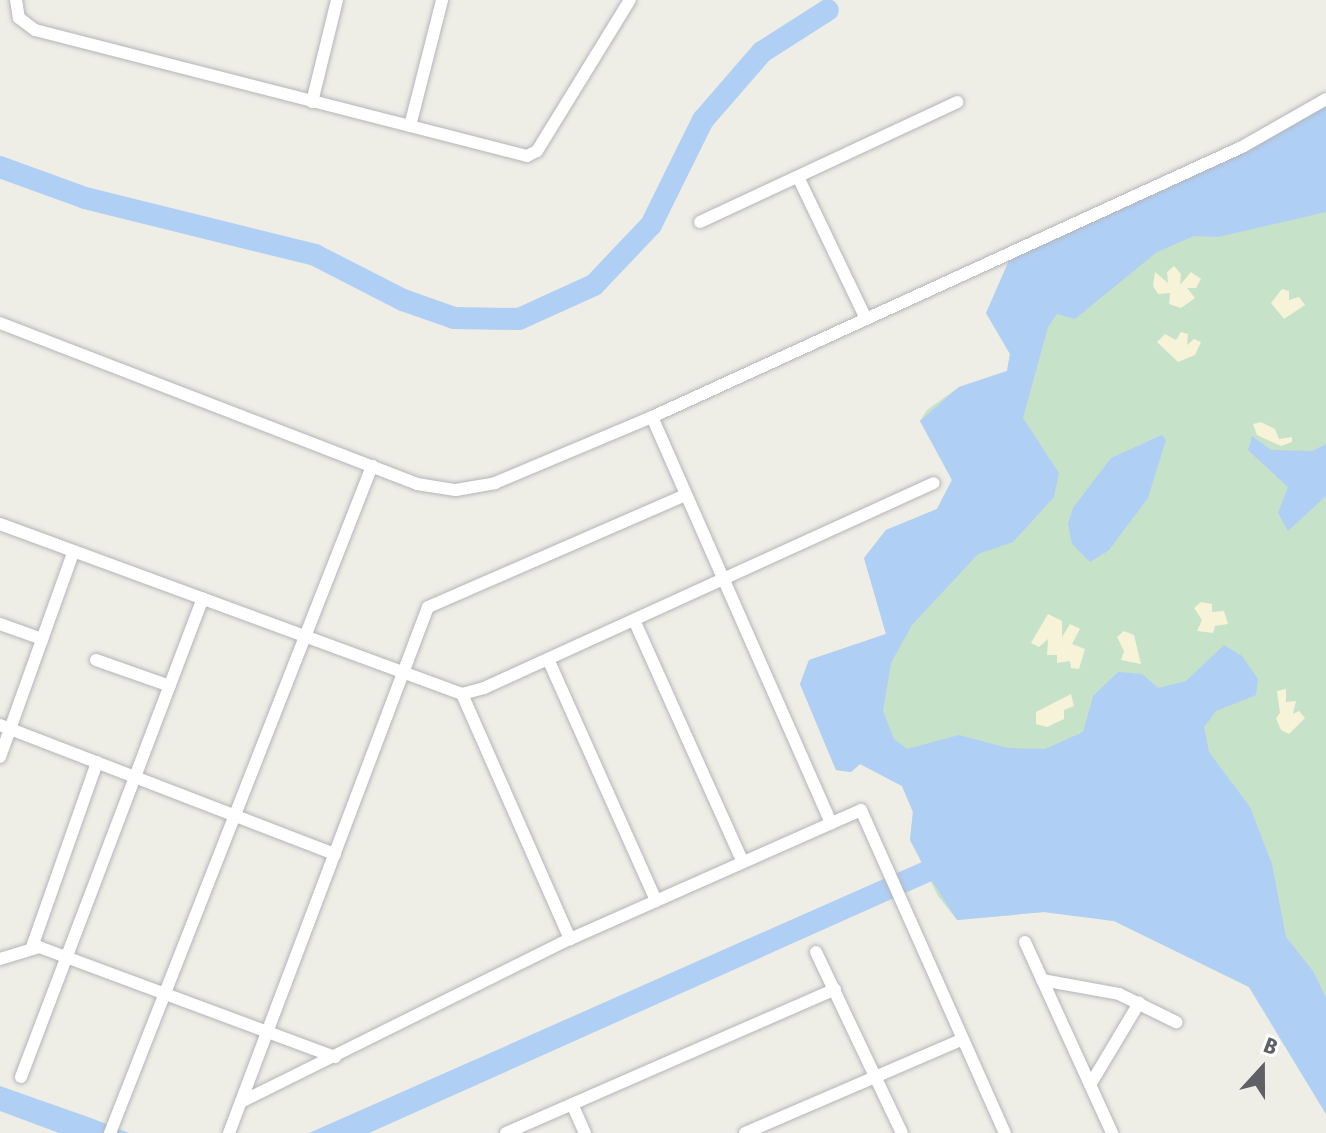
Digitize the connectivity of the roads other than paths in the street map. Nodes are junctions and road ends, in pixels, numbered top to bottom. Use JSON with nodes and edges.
{"nodes":[{"id":1,"x":16,"y":0,"type":"edge"},
{"id":2,"x":337,"y":0,"type":"edge"},
{"id":3,"x":442,"y":0,"type":"edge"},
{"id":4,"x":630,"y":0,"type":"edge"},
{"id":5,"x":1326,"y":99,"type":"edge"},
{"id":6,"x":312,"y":102,"type":"junction"},
{"id":7,"x":957,"y":102,"type":"dead end"},
{"id":8,"x":410,"y":126,"type":"junction"},
{"id":9,"x":799,"y":179,"type":"junction"},
{"id":10,"x":700,"y":222,"type":"dead end"},
{"id":11,"x":866,"y":319,"type":"junction"},
{"id":12,"x":0,"y":323,"type":"edge"},
{"id":13,"x":652,"y":417,"type":"junction"},
{"id":14,"x":372,"y":466,"type":"junction"},
{"id":15,"x":933,"y":483,"type":"dead end"},
{"id":16,"x":686,"y":495,"type":"junction"},
{"id":17,"x":0,"y":524,"type":"edge"},
{"id":18,"x":73,"y":553,"type":"junction"},
{"id":19,"x":722,"y":579,"type":"junction"},
{"id":20,"x":203,"y":598,"type":"junction"},
{"id":21,"x":634,"y":620,"type":"junction"},
{"id":22,"x":0,"y":624,"type":"edge"},
{"id":23,"x":305,"y":634,"type":"junction"},
{"id":24,"x":42,"y":639,"type":"junction"},
{"id":25,"x":548,"y":659,"type":"junction"},
{"id":26,"x":96,"y":660,"type":"dead end"},
{"id":27,"x":404,"y":671,"type":"junction"},
{"id":28,"x":170,"y":686,"type":"junction"},
{"id":29,"x":462,"y":694,"type":"junction"},
{"id":30,"x":5,"y":727,"type":"edge"},
{"id":31,"x":0,"y":757,"type":"edge"},
{"id":32,"x":97,"y":762,"type":"junction"},
{"id":33,"x":135,"y":777,"type":"junction"},
{"id":34,"x":234,"y":815,"type":"junction"},
{"id":35,"x":831,"y":823,"type":"junction"},
{"id":36,"x":335,"y":854,"type":"junction"},
{"id":37,"x":743,"y":862,"type":"junction"},
{"id":38,"x":656,"y":901,"type":"junction"},
{"id":39,"x":570,"y":939,"type":"junction"},
{"id":40,"x":1025,"y":942,"type":"dead end"},
{"id":41,"x":32,"y":947,"type":"junction"},
{"id":42,"x":816,"y":952,"type":"dead end"},
{"id":43,"x":66,"y":958,"type":"junction"},
{"id":44,"x":0,"y":959,"type":"edge"},
{"id":45,"x":1042,"y":980,"type":"junction"},
{"id":46,"x":835,"y":989,"type":"junction"},
{"id":47,"x":164,"y":994,"type":"junction"},
{"id":48,"x":1139,"y":1003,"type":"junction"},
{"id":49,"x":1176,"y":1022,"type":"dead end"},
{"id":50,"x":267,"y":1032,"type":"junction"},
{"id":51,"x":963,"y":1039,"type":"junction"},
{"id":52,"x":335,"y":1057,"type":"junction"},
{"id":53,"x":877,"y":1075,"type":"junction"},
{"id":54,"x":21,"y":1077,"type":"dead end"},
{"id":55,"x":1090,"y":1085,"type":"junction"},
{"id":56,"x":241,"y":1102,"type":"junction"},
{"id":57,"x":572,"y":1104,"type":"junction"},
{"id":58,"x":112,"y":1127,"type":"edge"},
{"id":59,"x":520,"y":1130,"type":"edge"},
{"id":60,"x":229,"y":1133,"type":"edge"},
{"id":61,"x":506,"y":1133,"type":"edge"},
{"id":62,"x":585,"y":1133,"type":"edge"},
{"id":63,"x":745,"y":1133,"type":"edge"},
{"id":64,"x":902,"y":1133,"type":"edge"},
{"id":65,"x":1005,"y":1133,"type":"edge"},
{"id":66,"x":1112,"y":1133,"type":"edge"}],
"edges":[{"from":1,"to":6,"type":"street"},
{"from":2,"to":6,"type":"street"},
{"from":3,"to":8,"type":"street"},
{"from":4,"to":8,"type":"street"},
{"from":5,"to":11,"type":"street"},
{"from":6,"to":8,"type":"street"},
{"from":7,"to":9,"type":"street"},
{"from":9,"to":10,"type":"street"},
{"from":9,"to":11,"type":"street"},
{"from":11,"to":13,"type":"street"},
{"from":12,"to":14,"type":"street"},
{"from":13,"to":14,"type":"street"},
{"from":13,"to":16,"type":"street"},
{"from":14,"to":23,"type":"street"},
{"from":15,"to":19,"type":"street"},
{"from":16,"to":19,"type":"street"},
{"from":16,"to":27,"type":"street"},
{"from":17,"to":18,"type":"street"},
{"from":18,"to":20,"type":"street"},
{"from":18,"to":24,"type":"street"},
{"from":19,"to":21,"type":"street"},
{"from":19,"to":35,"type":"street"},
{"from":20,"to":23,"type":"street"},
{"from":20,"to":28,"type":"street"},
{"from":21,"to":25,"type":"street"},
{"from":21,"to":37,"type":"street"},
{"from":22,"to":24,"type":"street"},
{"from":23,"to":27,"type":"street"},
{"from":23,"to":34,"type":"street"},
{"from":24,"to":30,"type":"street"},
{"from":25,"to":29,"type":"street"},
{"from":25,"to":38,"type":"street"},
{"from":26,"to":28,"type":"street"},
{"from":27,"to":29,"type":"street"},
{"from":27,"to":36,"type":"street"},
{"from":28,"to":33,"type":"street"},
{"from":29,"to":39,"type":"street"},
{"from":30,"to":31,"type":"street"},
{"from":30,"to":32,"type":"street"},
{"from":32,"to":33,"type":"street"},
{"from":32,"to":41,"type":"street"},
{"from":33,"to":34,"type":"street"},
{"from":33,"to":43,"type":"street"},
{"from":34,"to":36,"type":"street"},
{"from":34,"to":47,"type":"street"},
{"from":35,"to":37,"type":"street"},
{"from":35,"to":51,"type":"street"},
{"from":36,"to":50,"type":"street"},
{"from":37,"to":38,"type":"street"},
{"from":38,"to":39,"type":"street"},
{"from":39,"to":52,"type":"street"},
{"from":40,"to":45,"type":"street"},
{"from":41,"to":43,"type":"street"},
{"from":41,"to":44,"type":"street"},
{"from":42,"to":46,"type":"street"},
{"from":43,"to":47,"type":"street"},
{"from":43,"to":54,"type":"street"},
{"from":45,"to":48,"type":"street"},
{"from":45,"to":55,"type":"street"},
{"from":46,"to":53,"type":"street"},
{"from":46,"to":57,"type":"street"},
{"from":47,"to":50,"type":"street"},
{"from":47,"to":58,"type":"street"},
{"from":48,"to":49,"type":"street"},
{"from":48,"to":55,"type":"street"},
{"from":50,"to":52,"type":"street"},
{"from":50,"to":56,"type":"street"},
{"from":51,"to":53,"type":"street"},
{"from":51,"to":65,"type":"street"},
{"from":52,"to":56,"type":"street"},
{"from":53,"to":63,"type":"street"},
{"from":53,"to":64,"type":"street"},
{"from":55,"to":66,"type":"street"},
{"from":56,"to":60,"type":"street"},
{"from":57,"to":59,"type":"street"},
{"from":57,"to":62,"type":"street"},
{"from":59,"to":61,"type":"street"}]}
